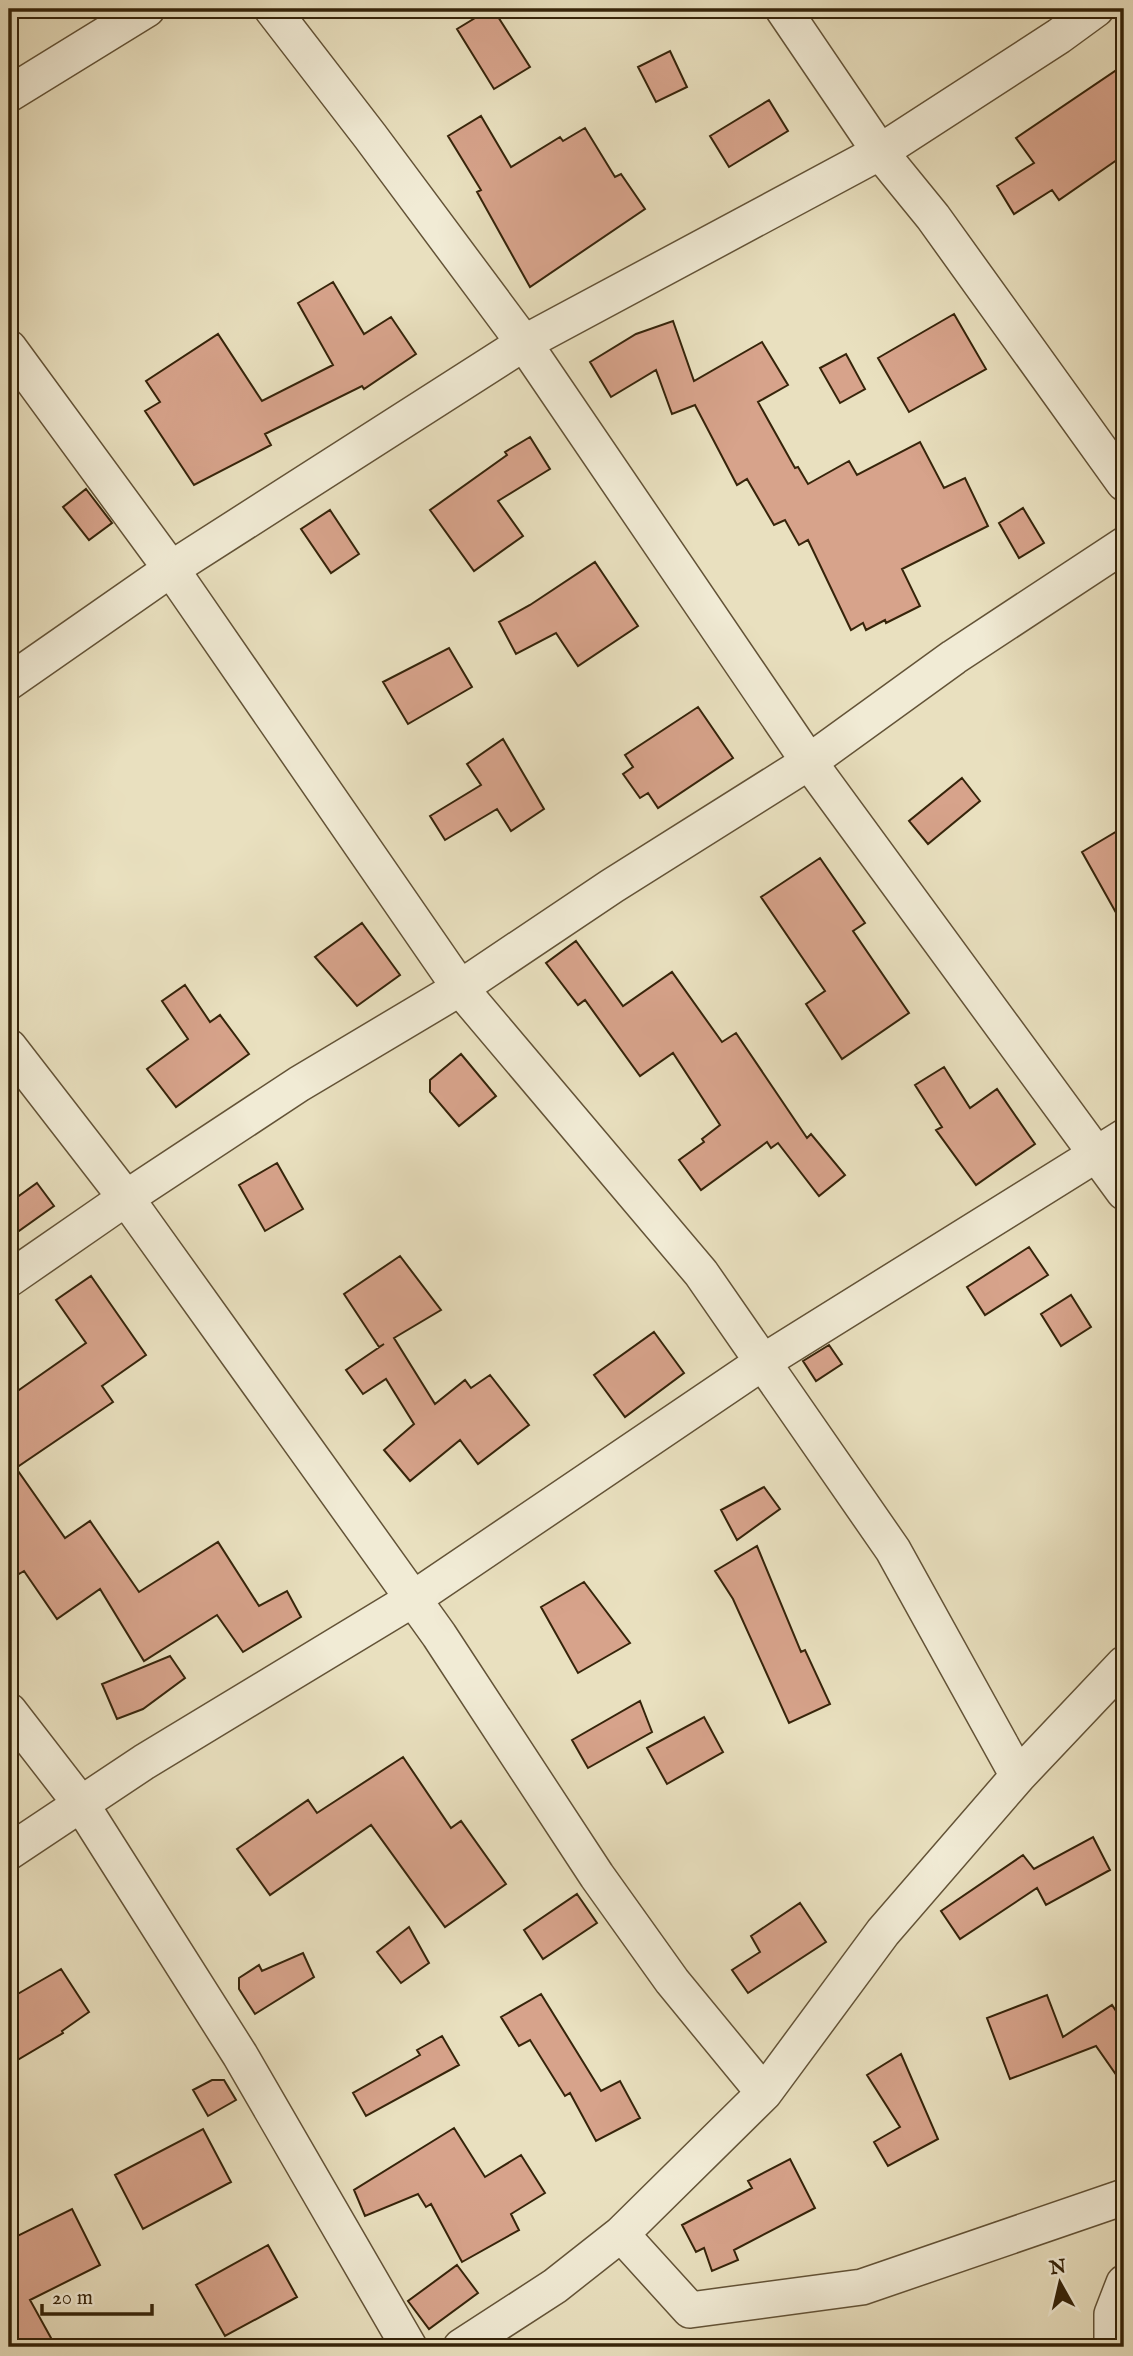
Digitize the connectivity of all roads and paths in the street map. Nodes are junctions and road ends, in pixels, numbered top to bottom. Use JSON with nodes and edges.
{"nodes":[{"id":1,"x":146,"y":9,"type":"edge"},
{"id":2,"x":272,"y":9,"type":"edge"},
{"id":3,"x":783,"y":9,"type":"edge"},
{"id":4,"x":1096,"y":9,"type":"edge"},
{"id":5,"x":9,"y":94,"type":"edge"},
{"id":6,"x":880,"y":152,"type":"junction"},
{"id":7,"x":524,"y":343,"type":"junction"},
{"id":8,"x":9,"y":348,"type":"edge"},
{"id":9,"x":1124,"y":483,"type":"edge"},
{"id":10,"x":1124,"y":545,"type":"edge"},
{"id":11,"x":171,"y":569,"type":"junction"},
{"id":12,"x":9,"y":682,"type":"edge"},
{"id":13,"x":809,"y":762,"type":"junction"},
{"id":14,"x":460,"y":988,"type":"junction"},
{"id":15,"x":9,"y":1047,"type":"edge"},
{"id":16,"x":1111,"y":1146,"type":"edge"},
{"id":17,"x":1124,"y":1192,"type":"edge"},
{"id":18,"x":126,"y":1198,"type":"junction"},
{"id":19,"x":9,"y":1279,"type":"edge"},
{"id":20,"x":762,"y":1362,"type":"junction"},
{"id":21,"x":413,"y":1599,"type":"junction"},
{"id":22,"x":1124,"y":1664,"type":"edge"},
{"id":23,"x":9,"y":1711,"type":"edge"},
{"id":24,"x":1018,"y":1776,"type":"junction"},
{"id":25,"x":81,"y":1804,"type":"junction"},
{"id":26,"x":9,"y":1852,"type":"edge"},
{"id":27,"x":764,"y":2093,"type":"junction"},
{"id":28,"x":1124,"y":2197,"type":"edge"},
{"id":29,"x":621,"y":2234,"type":"junction"},
{"id":30,"x":1124,"y":2283,"type":"edge"},
{"id":31,"x":409,"y":2347,"type":"edge"},
{"id":32,"x":461,"y":2347,"type":"edge"},
{"id":33,"x":1112,"y":2347,"type":"edge"}],
"edges":[{"from":1,"to":5,"type":"street"},
{"from":2,"to":7,"type":"street"},
{"from":3,"to":6,"type":"street"},
{"from":4,"to":6,"type":"street"},
{"from":6,"to":7,"type":"street"},
{"from":6,"to":9,"type":"street"},
{"from":7,"to":11,"type":"street"},
{"from":7,"to":13,"type":"street"},
{"from":8,"to":11,"type":"street"},
{"from":10,"to":13,"type":"street"},
{"from":11,"to":12,"type":"street"},
{"from":11,"to":14,"type":"street"},
{"from":13,"to":14,"type":"street"},
{"from":13,"to":16,"type":"street"},
{"from":14,"to":18,"type":"street"},
{"from":14,"to":20,"type":"street"},
{"from":15,"to":18,"type":"street"},
{"from":16,"to":17,"type":"street"},
{"from":16,"to":20,"type":"street"},
{"from":18,"to":19,"type":"street"},
{"from":18,"to":21,"type":"street"},
{"from":20,"to":21,"type":"street"},
{"from":20,"to":24,"type":"street"},
{"from":21,"to":25,"type":"street"},
{"from":21,"to":27,"type":"street"},
{"from":22,"to":24,"type":"street"},
{"from":23,"to":25,"type":"street"},
{"from":24,"to":27,"type":"street"},
{"from":25,"to":26,"type":"street"},
{"from":25,"to":31,"type":"street"},
{"from":27,"to":29,"type":"street"},
{"from":28,"to":29,"type":"street"},
{"from":29,"to":32,"type":"street"},
{"from":30,"to":33,"type":"street"}]}
